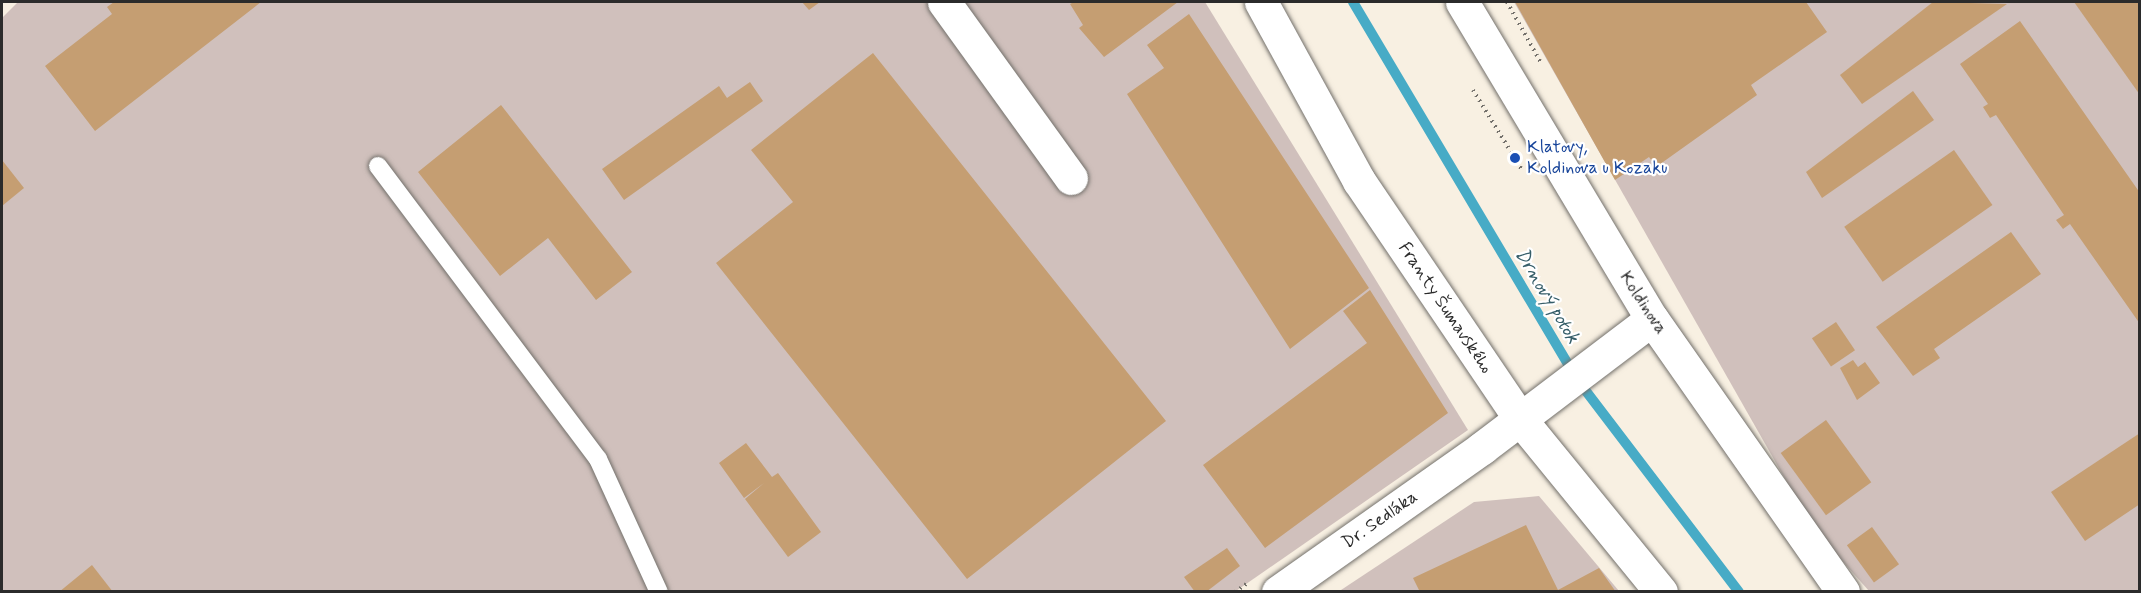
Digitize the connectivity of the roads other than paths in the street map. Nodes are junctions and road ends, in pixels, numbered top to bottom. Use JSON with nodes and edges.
{"nodes":[{"id":1,"x":944,"y":2,"type":"edge"},
{"id":2,"x":1261,"y":2,"type":"edge"},
{"id":3,"x":1462,"y":2,"type":"edge"},
{"id":4,"x":378,"y":166,"type":"dead end"},
{"id":5,"x":1071,"y":178,"type":"dead end"},
{"id":6,"x":1652,"y":319,"type":"junction"},
{"id":7,"x":1532,"y":411,"type":"junction"},
{"id":8,"x":659,"y":591,"type":"edge"},
{"id":9,"x":1278,"y":591,"type":"edge"},
{"id":10,"x":1661,"y":591,"type":"edge"},
{"id":11,"x":1843,"y":591,"type":"edge"}],
"edges":[{"from":1,"to":5,"type":"street"},
{"from":2,"to":7,"type":"street","name":"Franty Šumavského"},
{"from":3,"to":6,"type":"street","name":"Koldinova"},
{"from":4,"to":8,"type":"lane"},
{"from":6,"to":7,"type":"street","name":"Dr. Sedláka"},
{"from":6,"to":11,"type":"street","name":"Koldinova"},
{"from":7,"to":9,"type":"street","name":"Dr. Sedláka"},
{"from":7,"to":10,"type":"street","name":"Franty Šumavského"}]}
